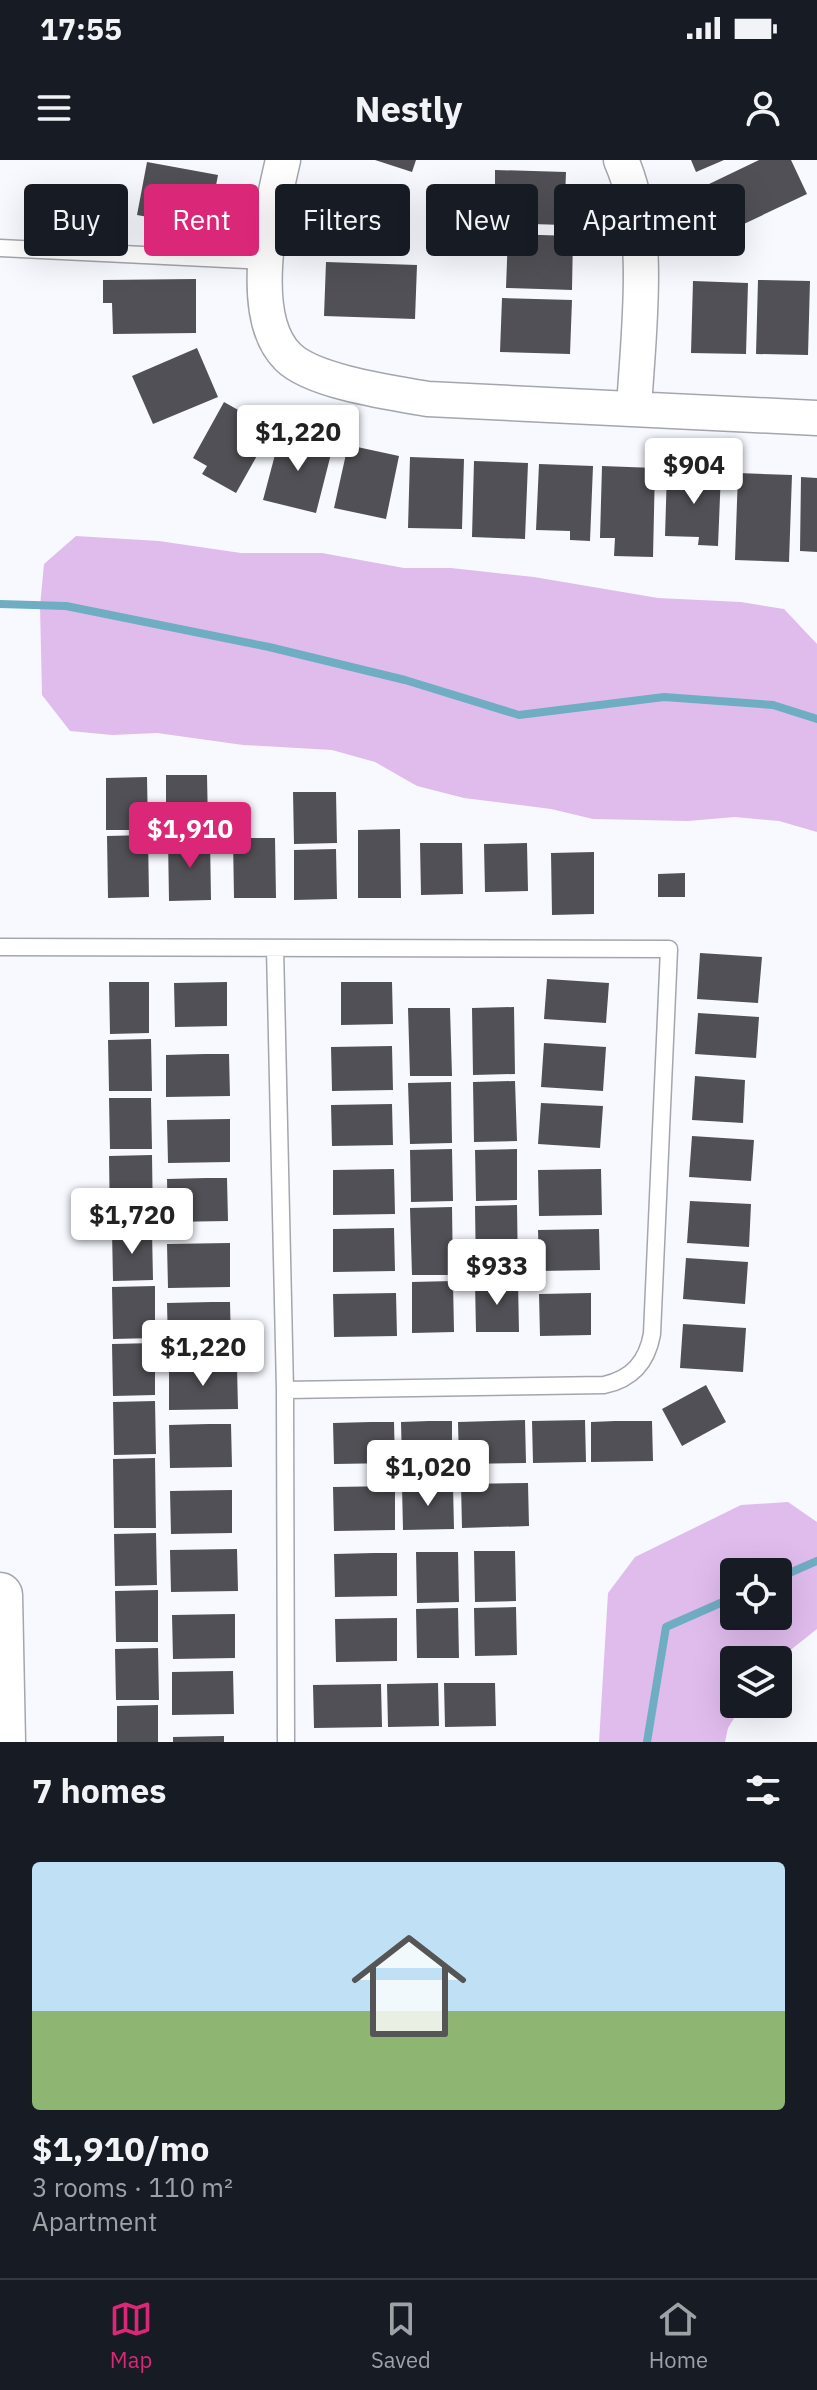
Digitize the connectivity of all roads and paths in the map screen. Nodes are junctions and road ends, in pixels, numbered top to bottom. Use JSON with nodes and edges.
{"nodes":[{"id":1,"x":283,"y":160,"type":"edge"},
{"id":2,"x":621,"y":160,"type":"edge"},
{"id":3,"x":0,"y":248,"type":"edge"},
{"id":4,"x":266,"y":261,"type":"junction"},
{"id":5,"x":634,"y":409,"type":"junction"},
{"id":6,"x":817,"y":418,"type":"edge"},
{"id":7,"x":0,"y":947,"type":"edge"},
{"id":8,"x":275,"y":948,"type":"junction"},
{"id":9,"x":285,"y":1390,"type":"junction"},
{"id":10,"x":0,"y":1595,"type":"edge"},
{"id":11,"x":1,"y":1691,"type":"edge"},
{"id":12,"x":3,"y":1742,"type":"edge"},
{"id":13,"x":286,"y":1742,"type":"edge"}],
"edges":[{"from":1,"to":4,"type":"street"},
{"from":2,"to":5,"type":"street"},
{"from":3,"to":4,"type":"lane"},
{"from":4,"to":5,"type":"street"},
{"from":5,"to":6,"type":"street"},
{"from":7,"to":8,"type":"lane"},
{"from":8,"to":9,"type":"lane"},
{"from":8,"to":9,"type":"lane"},
{"from":9,"to":13,"type":"lane"},
{"from":10,"to":11,"type":"main road"},
{"from":11,"to":12,"type":"main road"}]}
